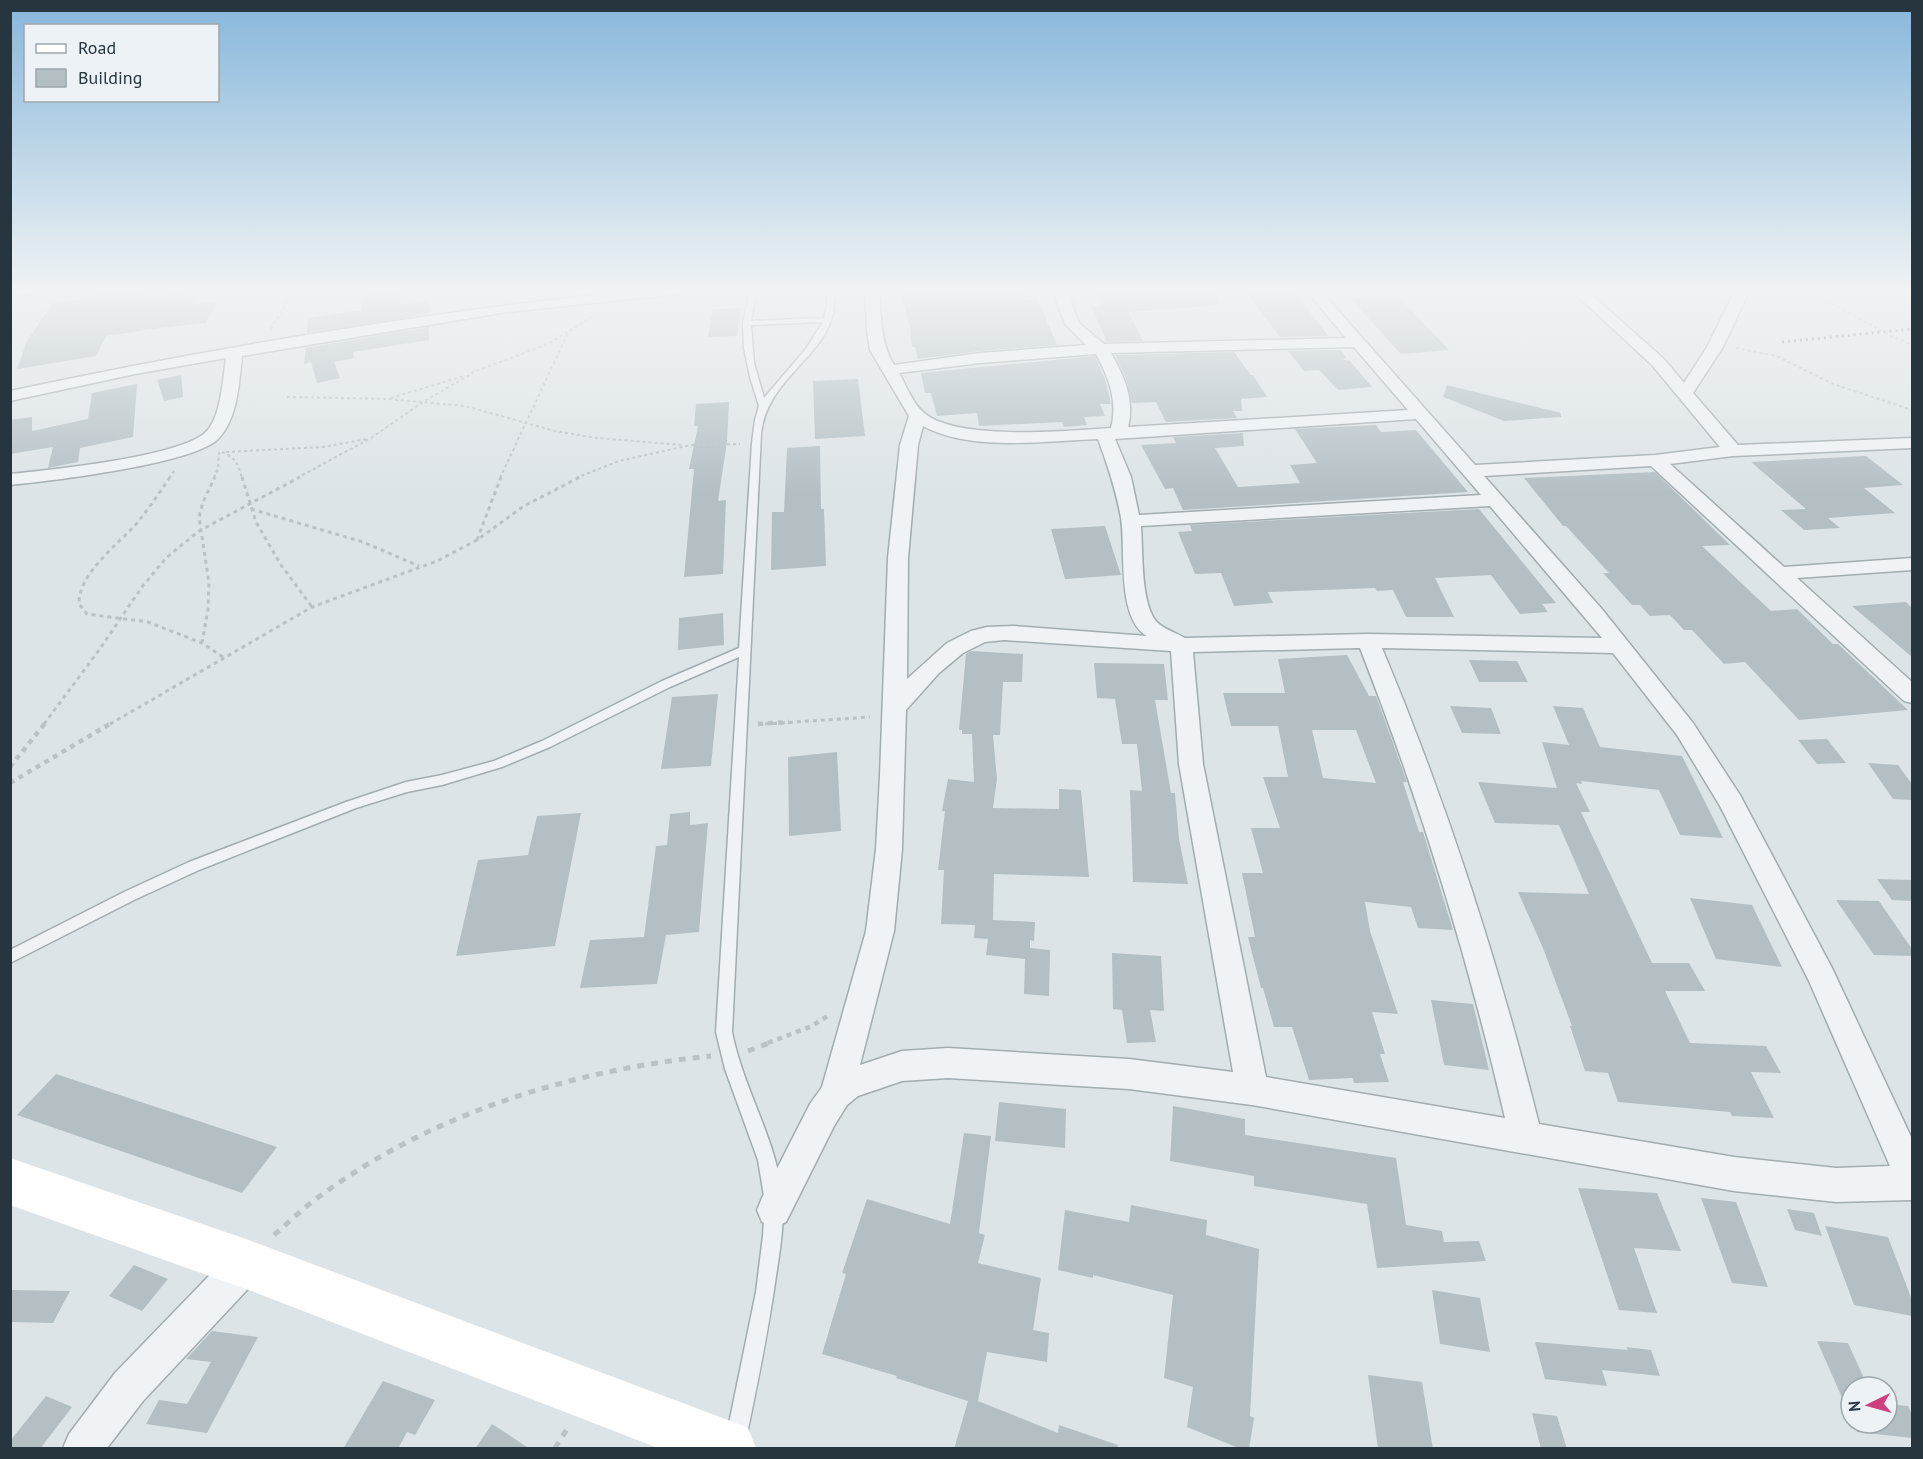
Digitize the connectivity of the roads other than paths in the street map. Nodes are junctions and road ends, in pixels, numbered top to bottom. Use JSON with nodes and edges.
{"nodes":[{"id":1,"x":205,"y":357,"type":"edge"},
{"id":2,"x":234,"y":357,"type":"edge"},
{"id":3,"x":748,"y":357,"type":"edge"},
{"id":4,"x":803,"y":357,"type":"edge"},
{"id":5,"x":882,"y":357,"type":"edge"},
{"id":6,"x":999,"y":357,"type":"edge"},
{"id":7,"x":1105,"y":357,"type":"edge"},
{"id":8,"x":1371,"y":357,"type":"edge"},
{"id":9,"x":1651,"y":357,"type":"edge"},
{"id":10,"x":1708,"y":357,"type":"edge"},
{"id":11,"x":889,"y":370,"type":"junction"},
{"id":12,"x":1684,"y":395,"type":"junction"},
{"id":13,"x":10,"y":396,"type":"edge"},
{"id":14,"x":764,"y":406,"type":"junction"},
{"id":15,"x":1422,"y":414,"type":"junction"},
{"id":16,"x":917,"y":416,"type":"junction"},
{"id":17,"x":1111,"y":434,"type":"junction"},
{"id":18,"x":1912,"y":443,"type":"edge"},
{"id":19,"x":1733,"y":451,"type":"junction"},
{"id":20,"x":1655,"y":460,"type":"junction"},
{"id":21,"x":1470,"y":471,"type":"junction"},
{"id":22,"x":10,"y":480,"type":"edge"},
{"id":23,"x":1495,"y":500,"type":"junction"},
{"id":24,"x":1131,"y":521,"type":"junction"},
{"id":25,"x":1912,"y":564,"type":"edge"},
{"id":26,"x":1781,"y":573,"type":"junction"},
{"id":27,"x":1368,"y":641,"type":"junction"},
{"id":28,"x":1181,"y":645,"type":"junction"},
{"id":29,"x":1619,"y":646,"type":"junction"},
{"id":30,"x":745,"y":650,"type":"junction"},
{"id":31,"x":1912,"y":696,"type":"edge"},
{"id":32,"x":894,"y":711,"type":"junction"},
{"id":33,"x":10,"y":957,"type":"edge"},
{"id":34,"x":1251,"y":1090,"type":"junction"},
{"id":35,"x":836,"y":1094,"type":"junction"},
{"id":36,"x":1526,"y":1138,"type":"junction"},
{"id":37,"x":1912,"y":1176,"type":"edge"},
{"id":38,"x":10,"y":1181,"type":"edge"},
{"id":39,"x":1912,"y":1183,"type":"edge"},
{"id":40,"x":774,"y":1210,"type":"junction"},
{"id":41,"x":246,"y":1264,"type":"junction"},
{"id":42,"x":83,"y":1449,"type":"edge"},
{"id":43,"x":728,"y":1449,"type":"edge"},
{"id":44,"x":734,"y":1449,"type":"edge"}],
"edges":[{"from":1,"to":13,"type":"street"},
{"from":2,"to":22,"type":"street"},
{"from":3,"to":14,"type":"lane"},
{"from":4,"to":14,"type":"lane"},
{"from":5,"to":11,"type":"street"},
{"from":6,"to":11,"type":"street"},
{"from":7,"to":17,"type":"street"},
{"from":8,"to":15,"type":"street"},
{"from":9,"to":12,"type":"street"},
{"from":10,"to":12,"type":"street"},
{"from":11,"to":16,"type":"street"},
{"from":12,"to":19,"type":"street"},
{"from":14,"to":30,"type":"lane"},
{"from":15,"to":17,"type":"street"},
{"from":15,"to":21,"type":"street"},
{"from":16,"to":17,"type":"street"},
{"from":16,"to":32,"type":"street"},
{"from":17,"to":24,"type":"street"},
{"from":18,"to":19,"type":"street"},
{"from":19,"to":20,"type":"street"},
{"from":20,"to":21,"type":"street"},
{"from":20,"to":26,"type":"street"},
{"from":21,"to":23,"type":"street"},
{"from":23,"to":24,"type":"street"},
{"from":23,"to":29,"type":"street"},
{"from":24,"to":28,"type":"street"},
{"from":25,"to":26,"type":"street"},
{"from":26,"to":31,"type":"street"},
{"from":27,"to":28,"type":"street"},
{"from":27,"to":29,"type":"street"},
{"from":27,"to":36,"type":"street"},
{"from":28,"to":32,"type":"street"},
{"from":28,"to":34,"type":"street"},
{"from":29,"to":37,"type":"street"},
{"from":30,"to":33,"type":"lane"},
{"from":30,"to":40,"type":"lane"},
{"from":32,"to":35,"type":"street"},
{"from":34,"to":35,"type":"street"},
{"from":34,"to":36,"type":"street"},
{"from":35,"to":40,"type":"street"},
{"from":36,"to":39,"type":"street"},
{"from":38,"to":41,"type":"main road"},
{"from":40,"to":44,"type":"lane"},
{"from":41,"to":42,"type":"street"},
{"from":41,"to":43,"type":"main road"}]}
